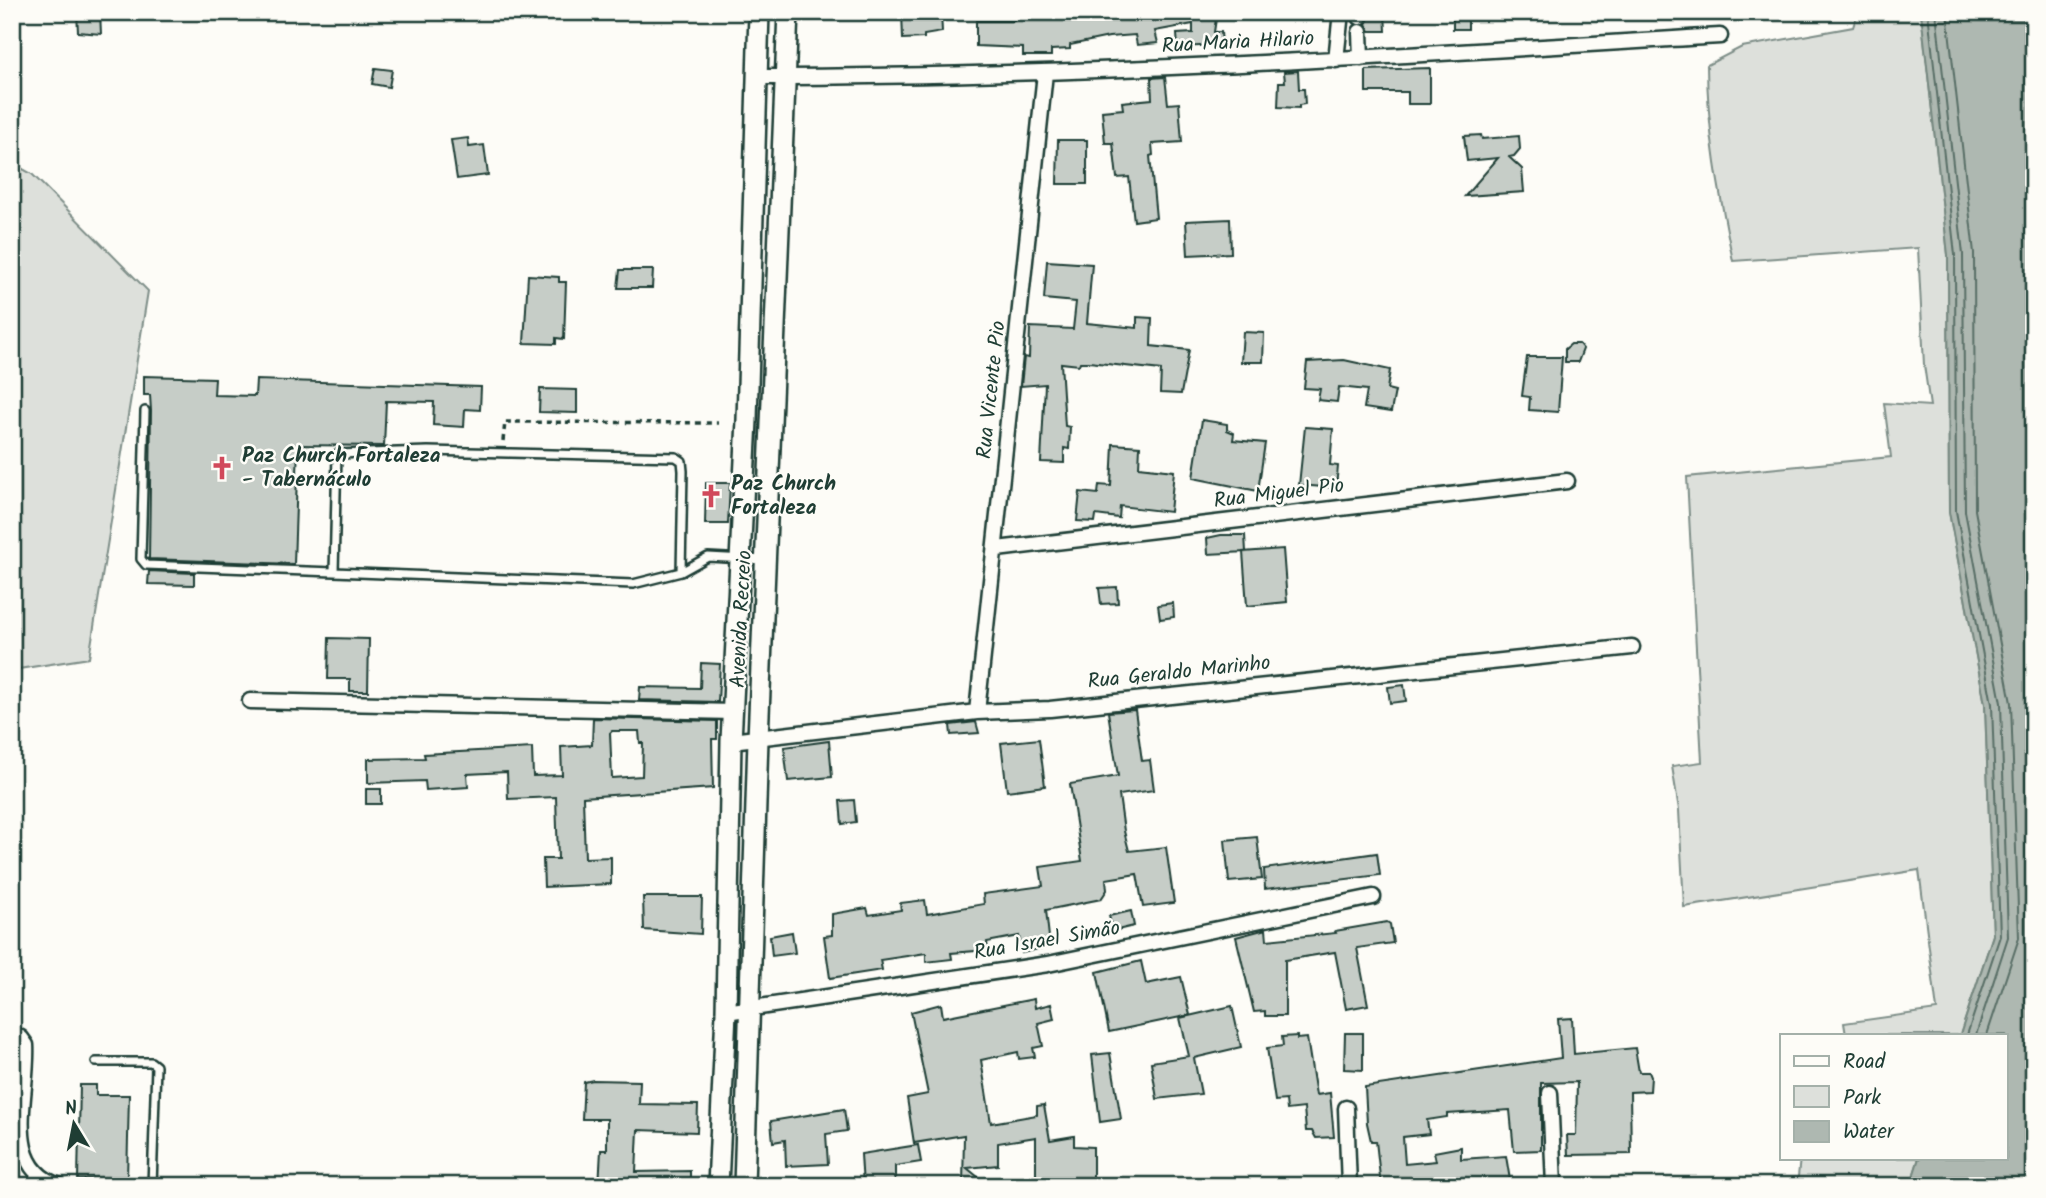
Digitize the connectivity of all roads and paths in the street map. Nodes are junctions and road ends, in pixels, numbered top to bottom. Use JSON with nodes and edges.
{"nodes":[{"id":1,"x":759,"y":12,"type":"edge"},
{"id":2,"x":788,"y":12,"type":"edge"},
{"id":3,"x":1341,"y":12,"type":"edge"},
{"id":4,"x":1359,"y":20,"type":"edge"},
{"id":5,"x":1720,"y":36,"type":"dead end"},
{"id":6,"x":1360,"y":58,"type":"junction"},
{"id":7,"x":1336,"y":60,"type":"junction"},
{"id":8,"x":1045,"y":73,"type":"junction"},
{"id":9,"x":757,"y":76,"type":"junction"},
{"id":10,"x":786,"y":76,"type":"junction"},
{"id":11,"x":145,"y":411,"type":"dead end"},
{"id":12,"x":747,"y":420,"type":"junction"},
{"id":13,"x":773,"y":421,"type":"junction"},
{"id":14,"x":718,"y":423,"type":"dead end"},
{"id":15,"x":503,"y":452,"type":"junction"},
{"id":16,"x":1567,"y":481,"type":"dead end"},
{"id":17,"x":997,"y":549,"type":"junction"},
{"id":18,"x":741,"y":558,"type":"junction"},
{"id":19,"x":767,"y":560,"type":"junction"},
{"id":20,"x":334,"y":572,"type":"junction"},
{"id":21,"x":681,"y":572,"type":"junction"},
{"id":22,"x":1632,"y":647,"type":"dead end"},
{"id":23,"x":250,"y":701,"type":"dead end"},
{"id":24,"x":733,"y":712,"type":"junction"},
{"id":25,"x":977,"y":712,"type":"junction"},
{"id":26,"x":758,"y":739,"type":"junction"},
{"id":27,"x":731,"y":741,"type":"junction"},
{"id":28,"x":1373,"y":897,"type":"dead end"},
{"id":29,"x":748,"y":1010,"type":"junction"},
{"id":30,"x":726,"y":1013,"type":"junction"},
{"id":31,"x":12,"y":1033,"type":"edge"},
{"id":32,"x":96,"y":1062,"type":"dead end"},
{"id":33,"x":1550,"y":1093,"type":"dead end"},
{"id":34,"x":1346,"y":1108,"type":"dead end"},
{"id":35,"x":60,"y":1186,"type":"edge"},
{"id":36,"x":152,"y":1186,"type":"edge"},
{"id":37,"x":718,"y":1186,"type":"edge"},
{"id":38,"x":744,"y":1186,"type":"edge"},
{"id":39,"x":1349,"y":1186,"type":"edge"},
{"id":40,"x":1554,"y":1186,"type":"edge"}],
"edges":[{"from":1,"to":9,"type":"main road","name":"Avenida Recreio"},
{"from":2,"to":10,"type":"main road","name":"Avenida Recreio"},
{"from":3,"to":7,"type":"street"},
{"from":4,"to":6,"type":"street"},
{"from":5,"to":6,"type":"street","name":"Rua Maria Hilario"},
{"from":6,"to":7,"type":"street","name":"Rua Maria Hilario"},
{"from":7,"to":8,"type":"street","name":"Rua Maria Hilario"},
{"from":8,"to":10,"type":"street","name":"Rua Maria Hilario"},
{"from":8,"to":17,"type":"street","name":"Rua Vicente Pio"},
{"from":9,"to":10,"type":"street","name":"Rua Maria Hilario"},
{"from":9,"to":12,"type":"main road","name":"Avenida Recreio"},
{"from":10,"to":13,"type":"main road","name":"Avenida Recreio"},
{"from":11,"to":20,"type":"lane"},
{"from":12,"to":13,"type":"main road"},
{"from":12,"to":18,"type":"main road","name":"Avenida Recreio"},
{"from":13,"to":19,"type":"main road","name":"Avenida Recreio"},
{"from":14,"to":15,"type":"path"},
{"from":15,"to":20,"type":"lane"},
{"from":15,"to":21,"type":"lane"},
{"from":16,"to":17,"type":"street","name":"Rua Miguel Pio"},
{"from":17,"to":25,"type":"street","name":"Rua Vicente Pio"},
{"from":18,"to":19,"type":"lane"},
{"from":18,"to":21,"type":"lane"},
{"from":18,"to":24,"type":"main road","name":"Avenida Recreio"},
{"from":19,"to":26,"type":"main road","name":"Avenida Recreio"},
{"from":20,"to":21,"type":"lane"},
{"from":22,"to":25,"type":"street","name":"Rua Geraldo Marinho"},
{"from":23,"to":24,"type":"street"},
{"from":24,"to":27,"type":"main road","name":"Avenida Recreio"},
{"from":25,"to":26,"type":"street","name":"Rua Geraldo Marinho"},
{"from":26,"to":27,"type":"street","name":"Rua Geraldo Marinho"},
{"from":26,"to":29,"type":"main road","name":"Avenida Recreio"},
{"from":27,"to":30,"type":"main road","name":"Avenida Recreio"},
{"from":28,"to":29,"type":"street","name":"Rua Israel Simão"},
{"from":29,"to":30,"type":"street","name":"Rua Israel Simão"},
{"from":29,"to":38,"type":"main road","name":"Avenida Recreio"},
{"from":30,"to":37,"type":"main road","name":"Avenida Recreio"},
{"from":31,"to":35,"type":"street"},
{"from":32,"to":36,"type":"lane"},
{"from":33,"to":40,"type":"street"},
{"from":34,"to":39,"type":"street"}]}
